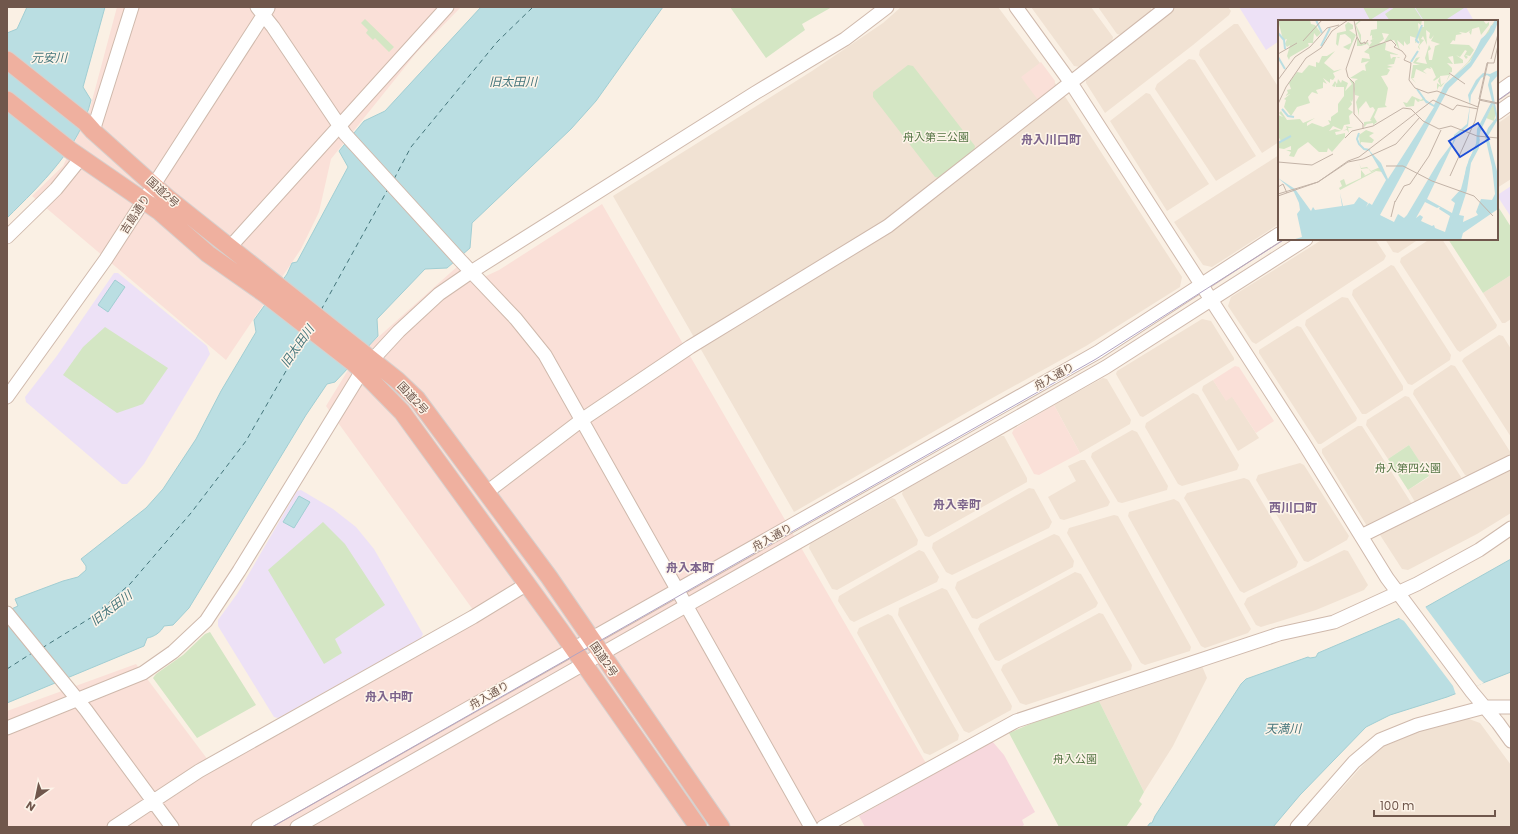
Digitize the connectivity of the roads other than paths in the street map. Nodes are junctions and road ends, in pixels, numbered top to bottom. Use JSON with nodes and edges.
{"nodes":[{"id":1,"x":132,"y":7,"type":"edge"},
{"id":2,"x":447,"y":7,"type":"edge"},
{"id":3,"x":887,"y":7,"type":"edge"},
{"id":4,"x":1016,"y":7,"type":"edge"},
{"id":5,"x":1167,"y":7,"type":"edge"},
{"id":6,"x":263,"y":10,"type":"edge"},
{"id":7,"x":7,"y":60,"type":"edge"},
{"id":8,"x":1071,"y":83,"type":"junction"},
{"id":9,"x":1511,"y":83,"type":"edge"},
{"id":10,"x":1498,"y":92,"type":"edge"},
{"id":11,"x":7,"y":100,"type":"edge"},
{"id":12,"x":1511,"y":103,"type":"edge"},
{"id":13,"x":1498,"y":112,"type":"edge"},
{"id":14,"x":89,"y":126,"type":"junction"},
{"id":15,"x":344,"y":132,"type":"junction"},
{"id":16,"x":76,"y":154,"type":"junction"},
{"id":17,"x":154,"y":184,"type":"junction"},
{"id":18,"x":142,"y":202,"type":"junction"},
{"id":19,"x":1278,"y":235,"type":"edge"},
{"id":20,"x":7,"y":238,"type":"edge"},
{"id":21,"x":1304,"y":240,"type":"edge"},
{"id":22,"x":230,"y":247,"type":"junction"},
{"id":23,"x":471,"y":272,"type":"junction"},
{"id":24,"x":1201,"y":286,"type":"junction"},
{"id":25,"x":269,"y":288,"type":"junction"},
{"id":26,"x":1211,"y":301,"type":"junction"},
{"id":27,"x":363,"y":362,"type":"junction"},
{"id":28,"x":7,"y":397,"type":"edge"},
{"id":29,"x":583,"y":420,"type":"junction"},
{"id":30,"x":1511,"y":462,"type":"edge"},
{"id":31,"x":487,"y":492,"type":"junction"},
{"id":32,"x":1511,"y":528,"type":"edge"},
{"id":33,"x":1361,"y":536,"type":"junction"},
{"id":34,"x":527,"y":584,"type":"junction"},
{"id":35,"x":678,"y":590,"type":"junction"},
{"id":36,"x":1398,"y":593,"type":"junction"},
{"id":37,"x":686,"y":604,"type":"junction"},
{"id":38,"x":7,"y":613,"type":"edge"},
{"id":39,"x":590,"y":638,"type":"junction"},
{"id":40,"x":573,"y":647,"type":"junction"},
{"id":41,"x":600,"y":653,"type":"junction"},
{"id":42,"x":583,"y":663,"type":"junction"},
{"id":43,"x":76,"y":699,"type":"junction"},
{"id":44,"x":1485,"y":707,"type":"junction"},
{"id":45,"x":1511,"y":707,"type":"edge"},
{"id":46,"x":7,"y":728,"type":"edge"},
{"id":47,"x":1511,"y":741,"type":"edge"},
{"id":48,"x":152,"y":802,"type":"junction"},
{"id":49,"x":114,"y":827,"type":"edge"},
{"id":50,"x":172,"y":827,"type":"edge"},
{"id":51,"x":258,"y":827,"type":"edge"},
{"id":52,"x":297,"y":827,"type":"edge"},
{"id":53,"x":698,"y":827,"type":"edge"},
{"id":54,"x":721,"y":827,"type":"edge"},
{"id":55,"x":812,"y":827,"type":"edge"},
{"id":56,"x":823,"y":827,"type":"edge"},
{"id":57,"x":1297,"y":827,"type":"edge"}],
"edges":[{"from":1,"to":14,"type":"street"},
{"from":2,"to":15,"type":"street"},
{"from":3,"to":23,"type":"street"},
{"from":4,"to":8,"type":"street"},
{"from":5,"to":8,"type":"street"},
{"from":6,"to":15,"type":"street"},
{"from":6,"to":17,"type":"street","name":"吉島通り"},
{"from":7,"to":14,"type":"highway","name":"国道2号"},
{"from":8,"to":24,"type":"street"},
{"from":8,"to":29,"type":"street"},
{"from":9,"to":10,"type":"street"},
{"from":11,"to":16,"type":"highway","name":"国道2号"},
{"from":12,"to":13,"type":"street"},
{"from":14,"to":17,"type":"highway","name":"国道2号"},
{"from":15,"to":22,"type":"street"},
{"from":15,"to":23,"type":"street"},
{"from":16,"to":18,"type":"highway","name":"国道2号"},
{"from":16,"to":20,"type":"street"},
{"from":17,"to":18,"type":"street","name":"吉島通り"},
{"from":17,"to":22,"type":"highway","name":"国道2号"},
{"from":18,"to":25,"type":"highway","name":"国道2号"},
{"from":18,"to":28,"type":"street","name":"吉島通り"},
{"from":19,"to":24,"type":"street","name":"舟入通り"},
{"from":21,"to":26,"type":"street","name":"舟入通り"},
{"from":22,"to":25,"type":"highway","name":"国道2号"},
{"from":23,"to":27,"type":"street"},
{"from":23,"to":29,"type":"street"},
{"from":24,"to":26,"type":"street"},
{"from":24,"to":35,"type":"street","name":"舟入通り"},
{"from":25,"to":27,"type":"highway","name":"国道2号"},
{"from":26,"to":33,"type":"street"},
{"from":26,"to":37,"type":"street","name":"舟入通り"},
{"from":27,"to":31,"type":"highway","name":"国道2号"},
{"from":27,"to":34,"type":"highway","name":"国道2号"},
{"from":27,"to":43,"type":"street"},
{"from":29,"to":31,"type":"street"},
{"from":29,"to":35,"type":"street"},
{"from":30,"to":33,"type":"street"},
{"from":31,"to":39,"type":"highway","name":"国道2号"},
{"from":32,"to":36,"type":"street"},
{"from":33,"to":36,"type":"street"},
{"from":34,"to":40,"type":"highway","name":"国道2号"},
{"from":34,"to":48,"type":"street"},
{"from":35,"to":37,"type":"street"},
{"from":35,"to":39,"type":"street","name":"舟入通り"},
{"from":36,"to":44,"type":"street"},
{"from":36,"to":56,"type":"street"},
{"from":37,"to":41,"type":"street","name":"舟入通り"},
{"from":37,"to":55,"type":"street"},
{"from":38,"to":43,"type":"street"},
{"from":39,"to":40,"type":"street","name":"舟入通り"},
{"from":39,"to":41,"type":"highway","name":"国道2号"},
{"from":40,"to":42,"type":"highway","name":"国道2号"},
{"from":40,"to":51,"type":"street","name":"舟入通り"},
{"from":41,"to":42,"type":"street","name":"舟入通り"},
{"from":41,"to":54,"type":"highway","name":"国道2号"},
{"from":42,"to":52,"type":"street","name":"舟入通り"},
{"from":42,"to":53,"type":"highway","name":"国道2号"},
{"from":43,"to":46,"type":"street"},
{"from":43,"to":48,"type":"street"},
{"from":44,"to":45,"type":"street"},
{"from":44,"to":47,"type":"street"},
{"from":44,"to":57,"type":"street"},
{"from":48,"to":49,"type":"street"},
{"from":48,"to":50,"type":"street"}]}
